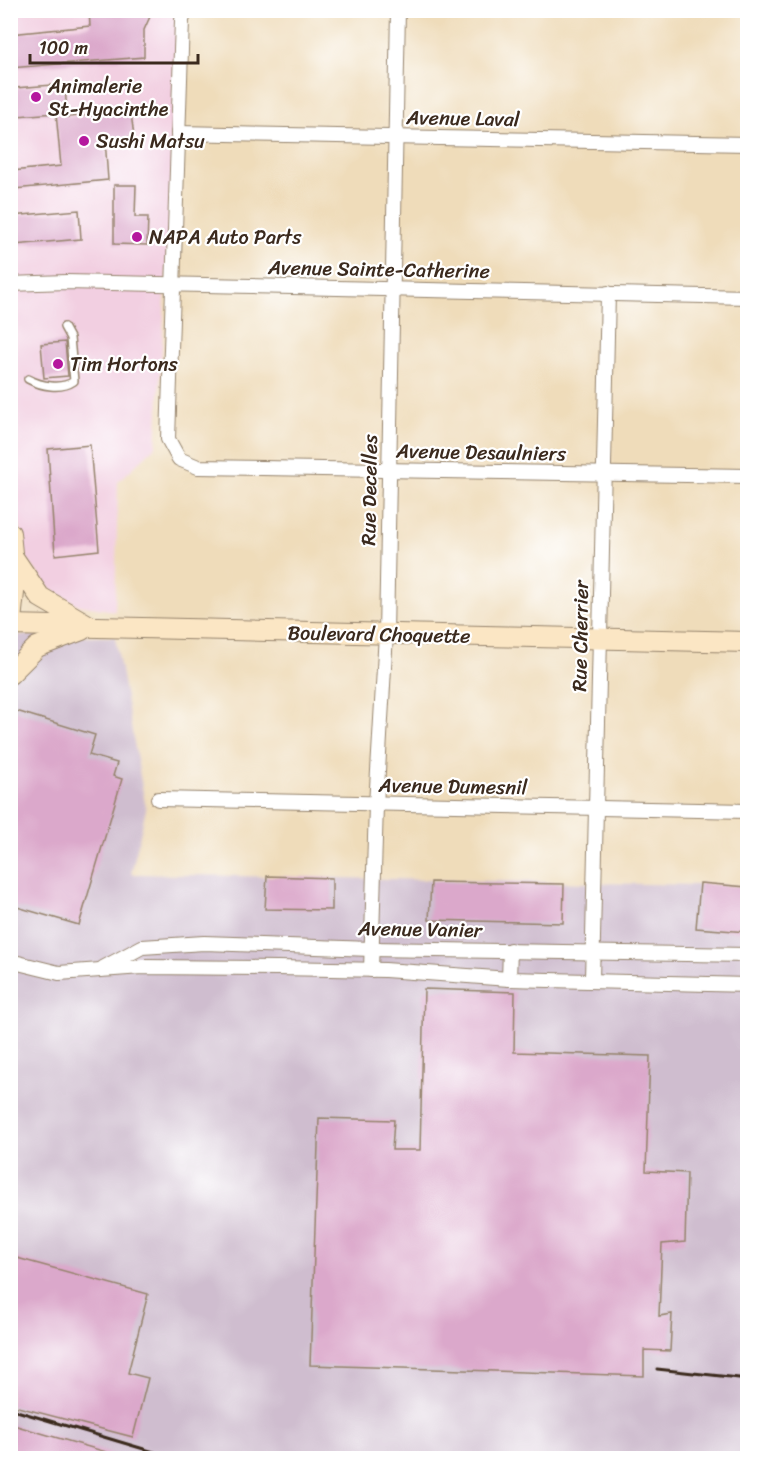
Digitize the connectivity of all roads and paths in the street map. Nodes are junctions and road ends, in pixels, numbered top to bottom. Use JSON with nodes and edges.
{"nodes":[{"id":1,"x":186,"y":10,"type":"edge"},
{"id":2,"x":398,"y":10,"type":"edge"},
{"id":3,"x":177,"y":133,"type":"junction"},
{"id":4,"x":396,"y":136,"type":"junction"},
{"id":5,"x":747,"y":144,"type":"edge"},
{"id":6,"x":10,"y":284,"type":"edge"},
{"id":7,"x":173,"y":287,"type":"junction"},
{"id":8,"x":393,"y":288,"type":"junction"},
{"id":9,"x":608,"y":293,"type":"junction"},
{"id":10,"x":747,"y":297,"type":"edge"},
{"id":11,"x":64,"y":327,"type":"dead end"},
{"id":12,"x":28,"y":379,"type":"dead end"},
{"id":13,"x":389,"y":470,"type":"junction"},
{"id":14,"x":603,"y":474,"type":"junction"},
{"id":15,"x":747,"y":476,"type":"edge"},
{"id":16,"x":10,"y":533,"type":"edge"},
{"id":17,"x":13,"y":557,"type":"junction"},
{"id":18,"x":11,"y":627,"type":"edge"},
{"id":19,"x":90,"y":627,"type":"junction"},
{"id":20,"x":386,"y":634,"type":"junction"},
{"id":21,"x":599,"y":639,"type":"junction"},
{"id":22,"x":747,"y":642,"type":"edge"},
{"id":23,"x":10,"y":674,"type":"edge"},
{"id":24,"x":158,"y":799,"type":"dead end"},
{"id":25,"x":376,"y":805,"type":"junction"},
{"id":26,"x":595,"y":809,"type":"junction"},
{"id":27,"x":747,"y":811,"type":"edge"},
{"id":28,"x":280,"y":946,"type":"junction"},
{"id":29,"x":371,"y":949,"type":"junction"},
{"id":30,"x":510,"y":950,"type":"junction"},
{"id":31,"x":593,"y":951,"type":"junction"},
{"id":32,"x":747,"y":955,"type":"edge"},
{"id":33,"x":10,"y":961,"type":"edge"},
{"id":34,"x":277,"y":968,"type":"junction"},
{"id":35,"x":98,"y":970,"type":"junction"},
{"id":36,"x":371,"y":970,"type":"junction"},
{"id":37,"x":509,"y":979,"type":"junction"},
{"id":38,"x":592,"y":980,"type":"junction"},
{"id":39,"x":747,"y":985,"type":"edge"}],
"edges":[{"from":1,"to":3,"type":"street"},
{"from":2,"to":4,"type":"street","name":"Rue Decelles"},
{"from":3,"to":4,"type":"street","name":"Avenue Laval"},
{"from":3,"to":7,"type":"street"},
{"from":4,"to":5,"type":"street","name":"Avenue Laval"},
{"from":4,"to":8,"type":"street","name":"Rue Decelles"},
{"from":6,"to":7,"type":"street","name":"Avenue Sainte-Catherine"},
{"from":7,"to":8,"type":"street","name":"Avenue Sainte-Catherine"},
{"from":7,"to":13,"type":"street","name":"Avenue Desaulniers"},
{"from":8,"to":9,"type":"street","name":"Avenue Sainte-Catherine"},
{"from":8,"to":13,"type":"street","name":"Rue Decelles"},
{"from":9,"to":10,"type":"street","name":"Avenue Sainte-Catherine"},
{"from":9,"to":14,"type":"street","name":"Rue Cherrier"},
{"from":11,"to":12,"type":"lane"},
{"from":13,"to":14,"type":"street","name":"Avenue Desaulniers"},
{"from":13,"to":20,"type":"street","name":"Rue Decelles"},
{"from":14,"to":15,"type":"street","name":"Avenue Desaulniers"},
{"from":14,"to":21,"type":"street","name":"Rue Cherrier"},
{"from":16,"to":17,"type":"main road"},
{"from":17,"to":18,"type":"main road"},
{"from":17,"to":19,"type":"main road"},
{"from":18,"to":19,"type":"main road","name":"Boulevard Choquette"},
{"from":19,"to":20,"type":"main road","name":"Boulevard Choquette"},
{"from":19,"to":23,"type":"main road"},
{"from":20,"to":21,"type":"main road","name":"Boulevard Choquette"},
{"from":20,"to":25,"type":"street","name":"Rue Decelles"},
{"from":21,"to":22,"type":"main road","name":"Boulevard Choquette"},
{"from":21,"to":26,"type":"street","name":"Rue Cherrier"},
{"from":24,"to":25,"type":"street","name":"Avenue Dumesnil"},
{"from":25,"to":26,"type":"street","name":"Avenue Dumesnil"},
{"from":25,"to":29,"type":"street","name":"Rue Decelles"},
{"from":26,"to":27,"type":"street","name":"Avenue Dumesnil"},
{"from":26,"to":31,"type":"street","name":"Rue Cherrier"},
{"from":28,"to":29,"type":"street","name":"Avenue Vanier"},
{"from":28,"to":34,"type":"street"},
{"from":28,"to":35,"type":"street","name":"Avenue Vanier"},
{"from":29,"to":30,"type":"street","name":"Avenue Vanier"},
{"from":29,"to":36,"type":"street","name":"Rue Decelles"},
{"from":30,"to":31,"type":"street","name":"Avenue Vanier"},
{"from":30,"to":37,"type":"street"},
{"from":31,"to":32,"type":"street","name":"Avenue Vanier"},
{"from":31,"to":38,"type":"street","name":"Rue Cherrier"},
{"from":33,"to":35,"type":"street","name":"Avenue Vanier"},
{"from":34,"to":35,"type":"street","name":"Avenue Vanier"},
{"from":34,"to":36,"type":"street","name":"Avenue Vanier"},
{"from":36,"to":37,"type":"street","name":"Avenue Vanier"},
{"from":37,"to":38,"type":"street","name":"Avenue Vanier"},
{"from":38,"to":39,"type":"street","name":"Avenue Vanier"}]}
